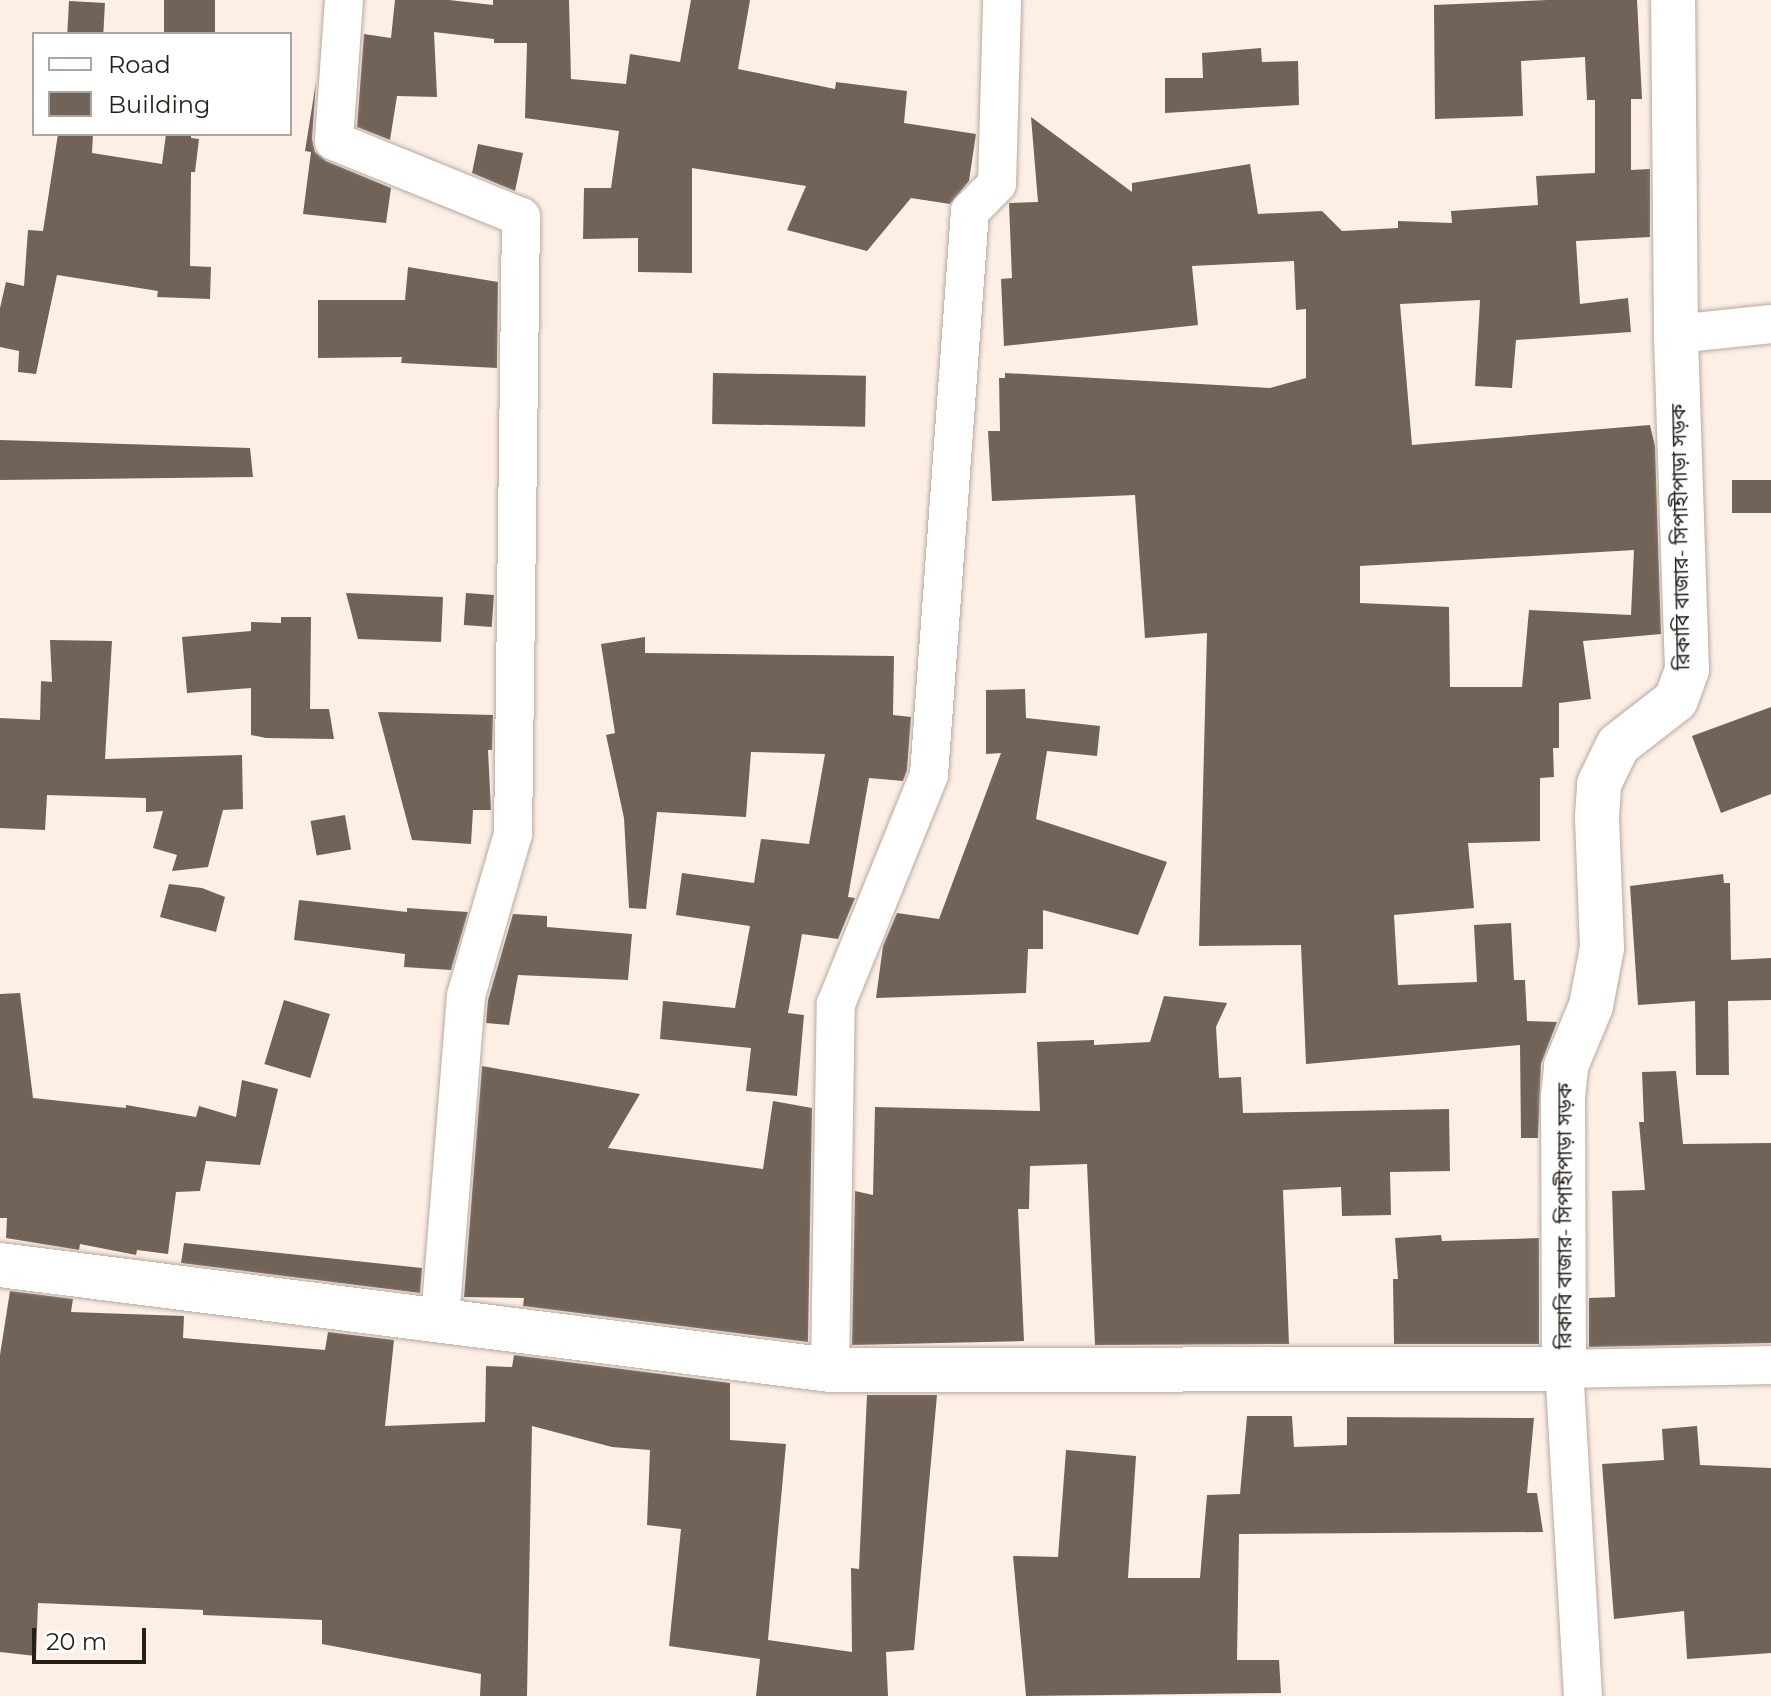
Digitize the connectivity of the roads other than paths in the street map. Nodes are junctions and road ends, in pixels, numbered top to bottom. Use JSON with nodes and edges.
{"nodes":[{"id":1,"x":344,"y":0,"type":"edge"},
{"id":2,"x":1002,"y":0,"type":"edge"},
{"id":3,"x":1673,"y":0,"type":"edge"},
{"id":4,"x":1771,"y":324,"type":"edge"},
{"id":5,"x":1676,"y":334,"type":"junction"},
{"id":6,"x":0,"y":1265,"type":"edge"},
{"id":7,"x":440,"y":1318,"type":"junction"},
{"id":8,"x":1771,"y":1365,"type":"edge"},
{"id":9,"x":1564,"y":1369,"type":"junction"},
{"id":10,"x":830,"y":1370,"type":"junction"},
{"id":11,"x":1582,"y":1686,"type":"edge"}],
"edges":[{"from":1,"to":7,"type":"street"},
{"from":2,"to":10,"type":"street"},
{"from":3,"to":5,"type":"street","name":"রিকাবি বাজার- সিপাহীপাড়া সড়ক"},
{"from":4,"to":5,"type":"street"},
{"from":5,"to":9,"type":"street","name":"রিকাবি বাজার- সিপাহীপাড়া সড়ক"},
{"from":6,"to":7,"type":"street"},
{"from":7,"to":10,"type":"street"},
{"from":8,"to":9,"type":"street"},
{"from":9,"to":10,"type":"street"},
{"from":9,"to":11,"type":"street"}]}
